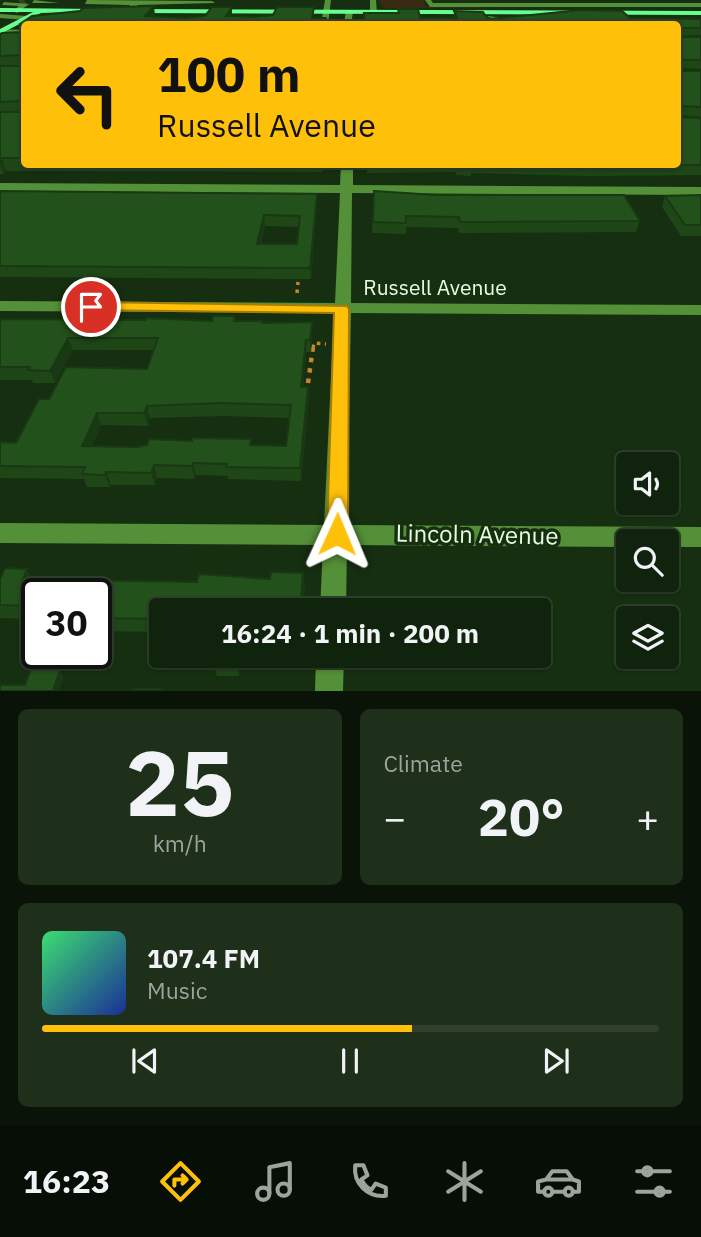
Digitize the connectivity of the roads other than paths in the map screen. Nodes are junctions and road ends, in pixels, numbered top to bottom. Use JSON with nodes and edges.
{"nodes":[{"id":1,"x":92,"y":0,"type":"edge"},
{"id":2,"x":328,"y":0,"type":"edge"},
{"id":3,"x":345,"y":0,"type":"edge"},
{"id":4,"x":373,"y":0,"type":"edge"},
{"id":5,"x":661,"y":0,"type":"edge"},
{"id":6,"x":59,"y":1,"type":"edge"},
{"id":7,"x":137,"y":2,"type":"edge"},
{"id":8,"x":213,"y":2,"type":"edge"},
{"id":9,"x":429,"y":2,"type":"edge"},
{"id":10,"x":475,"y":2,"type":"edge"},
{"id":11,"x":700,"y":2,"type":"edge"},
{"id":12,"x":573,"y":3,"type":"edge"},
{"id":13,"x":621,"y":3,"type":"edge"},
{"id":14,"x":555,"y":5,"type":"junction"},
{"id":15,"x":669,"y":5,"type":"junction"},
{"id":16,"x":15,"y":7,"type":"edge"},
{"id":17,"x":83,"y":11,"type":"joint"},
{"id":18,"x":128,"y":11,"type":"junction"},
{"id":19,"x":172,"y":11,"type":"junction"},
{"id":20,"x":202,"y":11,"type":"junction"},
{"id":21,"x":241,"y":11,"type":"junction"},
{"id":22,"x":273,"y":11,"type":"junction"},
{"id":23,"x":327,"y":11,"type":"junction"},
{"id":24,"x":346,"y":12,"type":"junction"},
{"id":25,"x":374,"y":12,"type":"junction"},
{"id":26,"x":525,"y":12,"type":"edge"},
{"id":27,"x":561,"y":12,"type":"junction"},
{"id":28,"x":701,"y":12,"type":"edge"},
{"id":29,"x":45,"y":14,"type":"junction"},
{"id":30,"x":487,"y":15,"type":"junction"},
{"id":31,"x":499,"y":18,"type":"edge"},
{"id":32,"x":26,"y":19,"type":"junction"},
{"id":33,"x":22,"y":21,"type":"edge"},
{"id":34,"x":32,"y":21,"type":"edge"},
{"id":35,"x":40,"y":21,"type":"edge"},
{"id":36,"x":164,"y":21,"type":"edge"},
{"id":37,"x":187,"y":21,"type":"edge"},
{"id":38,"x":236,"y":21,"type":"edge"},
{"id":39,"x":257,"y":21,"type":"edge"},
{"id":40,"x":325,"y":21,"type":"edge"},
{"id":41,"x":348,"y":21,"type":"edge"},
{"id":42,"x":490,"y":21,"type":"edge"},
{"id":43,"x":518,"y":21,"type":"edge"},
{"id":44,"x":21,"y":22,"type":"edge"},
{"id":45,"x":2,"y":31,"type":"edge"},
{"id":46,"x":21,"y":34,"type":"edge"},
{"id":47,"x":347,"y":168,"type":"edge"},
{"id":48,"x":0,"y":187,"type":"edge"},
{"id":49,"x":346,"y":189,"type":"junction"},
{"id":50,"x":701,"y":191,"type":"edge"},
{"id":51,"x":0,"y":306,"type":"edge"},
{"id":52,"x":342,"y":309,"type":"junction"},
{"id":53,"x":701,"y":310,"type":"edge"},
{"id":54,"x":0,"y":533,"type":"edge"},
{"id":55,"x":337,"y":534,"type":"junction"},
{"id":56,"x":701,"y":537,"type":"edge"},
{"id":57,"x":334,"y":598,"type":"edge"},
{"id":58,"x":330,"y":668,"type":"edge"},
{"id":59,"x":329,"y":691,"type":"edge"}],
"edges":[{"from":1,"to":7,"type":"street"},
{"from":2,"to":23,"type":"street"},
{"from":3,"to":24,"type":"street"},
{"from":4,"to":25,"type":"street"},
{"from":5,"to":15,"type":"street"},
{"from":6,"to":16,"type":"street"},
{"from":6,"to":29,"type":"main road"},
{"from":7,"to":8,"type":"street"},
{"from":7,"to":18,"type":"street"},
{"from":8,"to":20,"type":"street"},
{"from":9,"to":10,"type":"street"},
{"from":10,"to":26,"type":"street"},
{"from":11,"to":15,"type":"street"},
{"from":12,"to":13,"type":"street"},
{"from":12,"to":14,"type":"street"},
{"from":13,"to":15,"type":"street"},
{"from":14,"to":26,"type":"street"},
{"from":14,"to":27,"type":"street"},
{"from":16,"to":29,"type":"main road"},
{"from":16,"to":32,"type":"street"},
{"from":17,"to":18,"type":"main road"},
{"from":17,"to":29,"type":"street"},
{"from":18,"to":19,"type":"main road"},
{"from":19,"to":20,"type":"main road"},
{"from":19,"to":36,"type":"street"},
{"from":20,"to":21,"type":"main road"},
{"from":20,"to":37,"type":"street"},
{"from":21,"to":22,"type":"main road"},
{"from":21,"to":38,"type":"street"},
{"from":22,"to":23,"type":"main road"},
{"from":22,"to":39,"type":"street"},
{"from":23,"to":24,"type":"main road"},
{"from":23,"to":40,"type":"street"},
{"from":24,"to":25,"type":"main road"},
{"from":24,"to":41,"type":"street"},
{"from":25,"to":30,"type":"main road"},
{"from":26,"to":27,"type":"main road"},
{"from":26,"to":43,"type":"street"},
{"from":27,"to":28,"type":"main road"},
{"from":29,"to":32,"type":"main road"},
{"from":29,"to":35,"type":"street"},
{"from":30,"to":31,"type":"street"},
{"from":30,"to":42,"type":"street"},
{"from":32,"to":33,"type":"main road"},
{"from":32,"to":34,"type":"street"},
{"from":44,"to":45,"type":"main road"},
{"from":45,"to":46,"type":"street"},
{"from":47,"to":49,"type":"street"},
{"from":48,"to":49,"type":"street"},
{"from":49,"to":50,"type":"street"},
{"from":49,"to":52,"type":"street"},
{"from":51,"to":52,"type":"street","name":"Russell Avenue"},
{"from":52,"to":53,"type":"street","name":"Russell Avenue"},
{"from":52,"to":55,"type":"street"},
{"from":54,"to":55,"type":"street","name":"Lincoln Avenue"},
{"from":55,"to":56,"type":"street","name":"Lincoln Avenue"},
{"from":55,"to":57,"type":"street"},
{"from":58,"to":59,"type":"street"}]}
